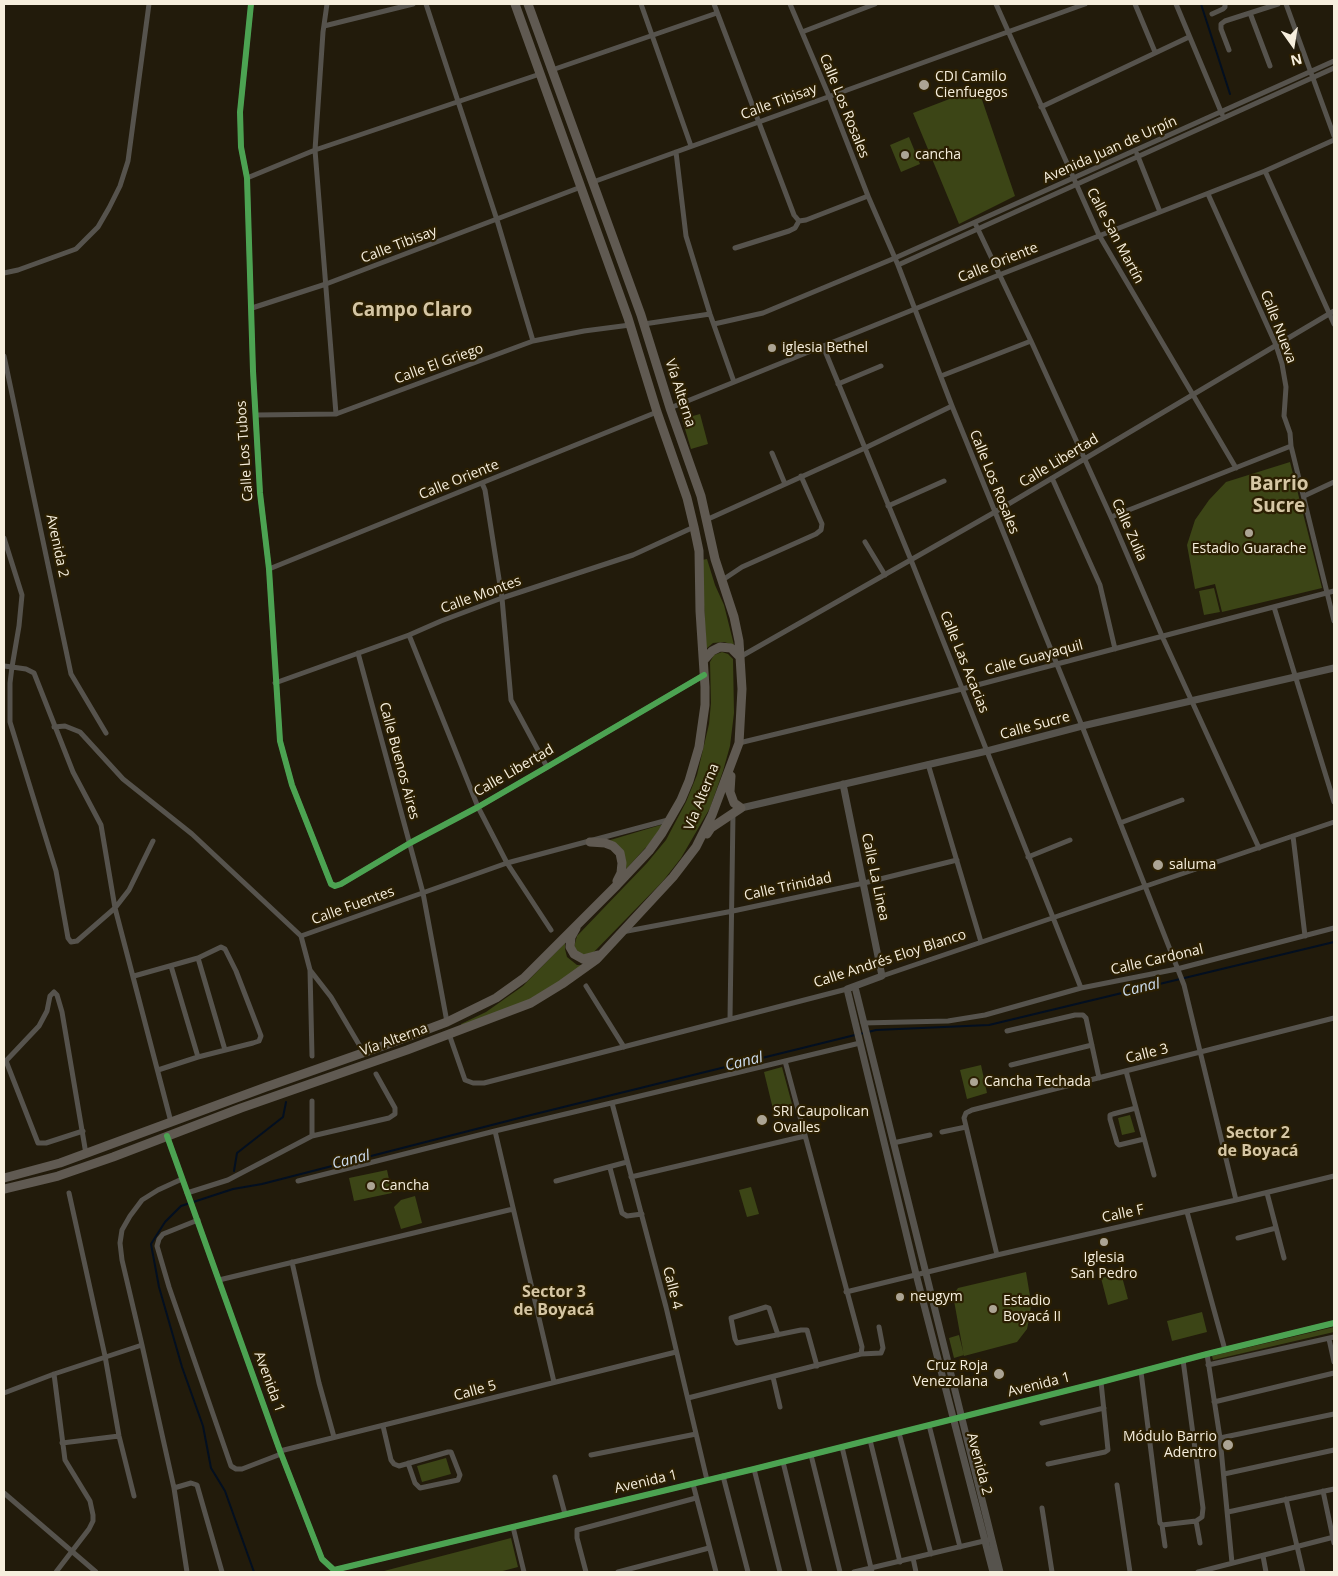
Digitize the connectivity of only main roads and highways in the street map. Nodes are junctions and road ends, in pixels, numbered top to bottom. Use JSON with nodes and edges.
{"nodes":[{"id":1,"x":515,"y":4,"type":"edge"},
{"id":2,"x":528,"y":4,"type":"edge"},
{"id":3,"x":740,"y":657,"type":"junction"},
{"id":4,"x":704,"y":660,"type":"junction"},
{"id":5,"x":731,"y":762,"type":"junction"},
{"id":6,"x":590,"y":842,"type":"road end"},
{"id":7,"x":696,"y":847,"type":"junction"},
{"id":8,"x":613,"y":889,"type":"junction"},
{"id":9,"x":578,"y":923,"type":"junction"},
{"id":10,"x":604,"y":950,"type":"junction"},
{"id":11,"x":4,"y":1178,"type":"edge"},
{"id":12,"x":4,"y":1189,"type":"edge"}],
"edges":[{"from":1,"to":4,"type":"highway","name":"Vía Alterna"},
{"from":2,"to":3,"type":"highway","name":"Vía Alterna"},
{"from":3,"to":4,"type":"highway"},
{"from":3,"to":5,"type":"highway","name":"Vía Alterna"},
{"from":4,"to":8,"type":"highway","name":"Vía Alterna"},
{"from":5,"to":7,"type":"highway","name":"Vía Alterna"},
{"from":5,"to":7,"type":"highway"},
{"from":6,"to":8,"type":"highway"},
{"from":7,"to":10,"type":"highway","name":"Vía Alterna"},
{"from":8,"to":9,"type":"highway","name":"Vía Alterna"},
{"from":9,"to":10,"type":"highway"},
{"from":9,"to":11,"type":"highway","name":"Vía Alterna"},
{"from":10,"to":12,"type":"highway","name":"Vía Alterna"}]}
